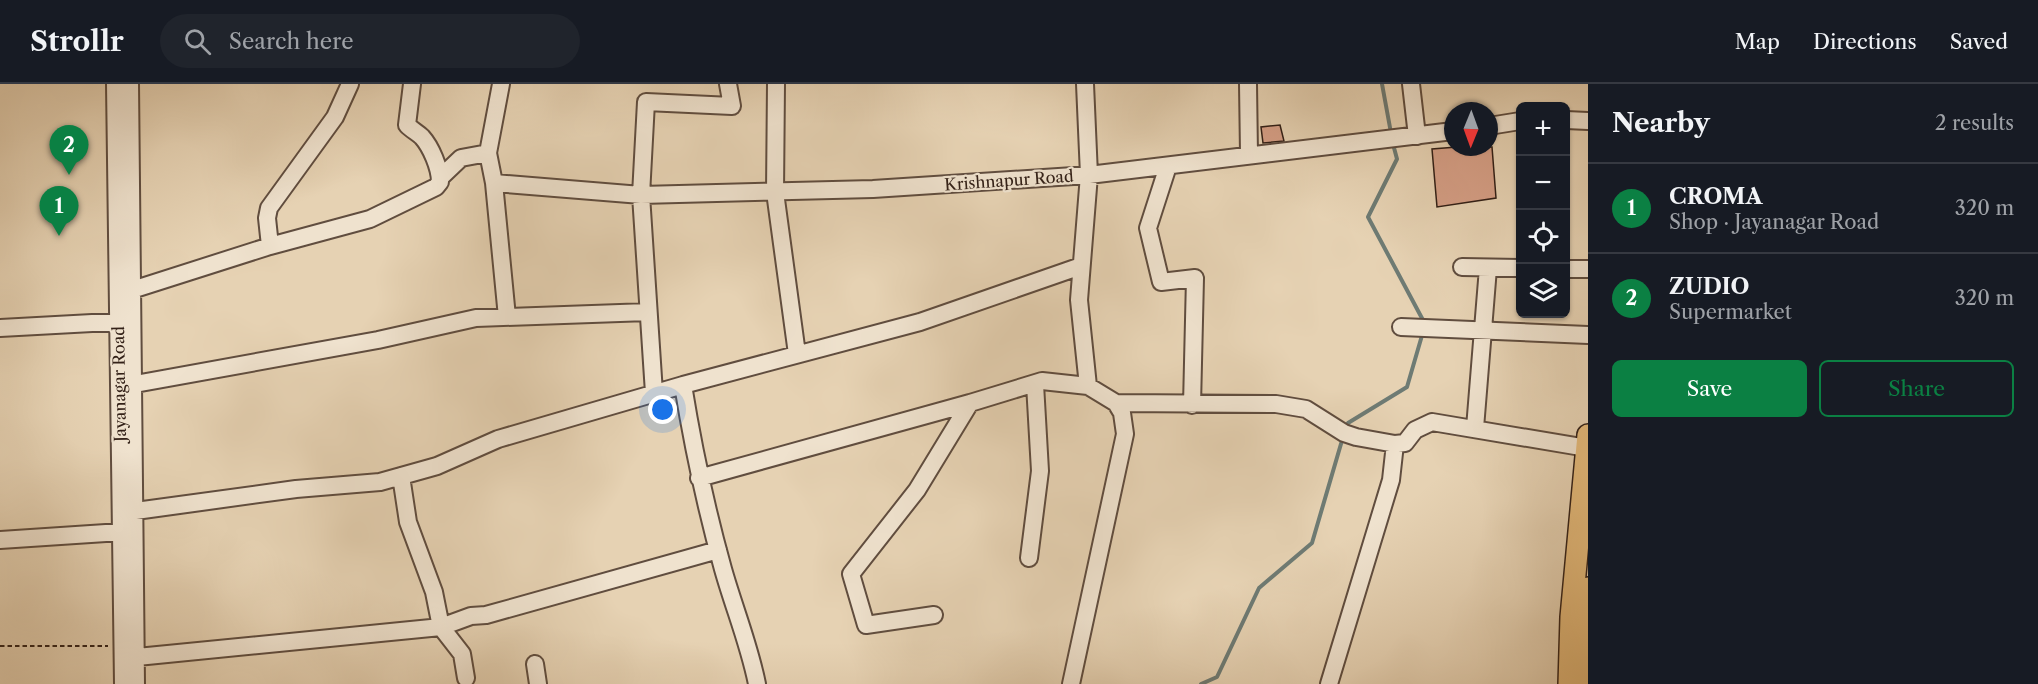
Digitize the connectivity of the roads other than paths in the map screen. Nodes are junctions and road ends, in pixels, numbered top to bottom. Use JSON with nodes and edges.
{"nodes":[{"id":1,"x":115,"y":84,"type":"edge"},
{"id":2,"x":130,"y":84,"type":"edge"},
{"id":3,"x":350,"y":84,"type":"edge"},
{"id":4,"x":412,"y":84,"type":"edge"},
{"id":5,"x":501,"y":84,"type":"edge"},
{"id":6,"x":728,"y":84,"type":"edge"},
{"id":7,"x":776,"y":84,"type":"edge"},
{"id":8,"x":1085,"y":84,"type":"edge"},
{"id":9,"x":1248,"y":84,"type":"edge"},
{"id":10,"x":1411,"y":84,"type":"edge"},
{"id":11,"x":1570,"y":120,"type":"edge"},
{"id":12,"x":1516,"y":122,"type":"edge"},
{"id":13,"x":1588,"y":122,"type":"edge"},
{"id":14,"x":1498,"y":125,"type":"edge"},
{"id":15,"x":1444,"y":132,"type":"edge"},
{"id":16,"x":1417,"y":136,"type":"junction"},
{"id":17,"x":488,"y":153,"type":"junction"},
{"id":18,"x":1249,"y":154,"type":"junction"},
{"id":19,"x":1168,"y":166,"type":"junction"},
{"id":20,"x":1089,"y":175,"type":"junction"},
{"id":21,"x":440,"y":178,"type":"junction"},
{"id":22,"x":494,"y":183,"type":"junction"},
{"id":23,"x":775,"y":192,"type":"junction"},
{"id":24,"x":641,"y":195,"type":"junction"},
{"id":25,"x":270,"y":246,"type":"junction"},
{"id":26,"x":1081,"y":266,"type":"junction"},
{"id":27,"x":1462,"y":267,"type":"dead end"},
{"id":28,"x":1488,"y":268,"type":"junction"},
{"id":29,"x":1516,"y":268,"type":"edge"},
{"id":30,"x":1570,"y":268,"type":"edge"},
{"id":31,"x":1588,"y":269,"type":"edge"},
{"id":32,"x":132,"y":290,"type":"junction"},
{"id":33,"x":648,"y":312,"type":"junction"},
{"id":34,"x":507,"y":317,"type":"junction"},
{"id":35,"x":125,"y":322,"type":"junction"},
{"id":36,"x":1401,"y":327,"type":"dead end"},
{"id":37,"x":0,"y":328,"type":"edge"},
{"id":38,"x":1483,"y":330,"type":"junction"},
{"id":39,"x":1588,"y":335,"type":"edge"},
{"id":40,"x":797,"y":354,"type":"junction"},
{"id":41,"x":1035,"y":384,"type":"junction"},
{"id":42,"x":683,"y":385,"type":"junction"},
{"id":43,"x":126,"y":386,"type":"junction"},
{"id":44,"x":1088,"y":386,"type":"junction"},
{"id":45,"x":654,"y":393,"type":"junction"},
{"id":46,"x":970,"y":403,"type":"junction"},
{"id":47,"x":1116,"y":403,"type":"junction"},
{"id":48,"x":1192,"y":405,"type":"junction"},
{"id":49,"x":1475,"y":428,"type":"junction"},
{"id":50,"x":1587,"y":441,"type":"edge"},
{"id":51,"x":1395,"y":444,"type":"junction"},
{"id":52,"x":401,"y":476,"type":"junction"},
{"id":53,"x":699,"y":478,"type":"junction"},
{"id":54,"x":1585,"y":507,"type":"edge"},
{"id":55,"x":128,"y":513,"type":"junction"},
{"id":56,"x":122,"y":532,"type":"junction"},
{"id":57,"x":0,"y":540,"type":"edge"},
{"id":58,"x":718,"y":550,"type":"junction"},
{"id":59,"x":1029,"y":558,"type":"dead end"},
{"id":60,"x":1588,"y":588,"type":"edge"},
{"id":61,"x":934,"y":615,"type":"dead end"},
{"id":62,"x":441,"y":627,"type":"junction"},
{"id":63,"x":129,"y":658,"type":"junction"},
{"id":64,"x":535,"y":664,"type":"dead end"},
{"id":65,"x":466,"y":678,"type":"dead end"},
{"id":66,"x":123,"y":684,"type":"edge"},
{"id":67,"x":136,"y":684,"type":"edge"},
{"id":68,"x":538,"y":684,"type":"edge"},
{"id":69,"x":757,"y":684,"type":"edge"},
{"id":70,"x":1071,"y":684,"type":"edge"},
{"id":71,"x":1329,"y":684,"type":"edge"},
{"id":72,"x":1569,"y":684,"type":"edge"},
{"id":73,"x":1586,"y":684,"type":"edge"}],
"edges":[{"from":1,"to":35,"type":"street","name":"Jayanagar Road"},
{"from":2,"to":32,"type":"street","name":"Jayanagar Road"},
{"from":3,"to":25,"type":"street"},
{"from":4,"to":21,"type":"street"},
{"from":5,"to":17,"type":"street"},
{"from":6,"to":24,"type":"street"},
{"from":7,"to":23,"type":"street"},
{"from":8,"to":20,"type":"street"},
{"from":9,"to":18,"type":"street"},
{"from":10,"to":16,"type":"street"},
{"from":11,"to":13,"type":"street"},
{"from":12,"to":14,"type":"street"},
{"from":15,"to":16,"type":"street","name":"Krishnapur Road"},
{"from":16,"to":18,"type":"street","name":"Krishnapur Road"},
{"from":17,"to":21,"type":"street"},
{"from":17,"to":22,"type":"street"},
{"from":18,"to":19,"type":"street","name":"Krishnapur Road"},
{"from":19,"to":20,"type":"street","name":"Krishnapur Road"},
{"from":19,"to":48,"type":"street"},
{"from":20,"to":23,"type":"street","name":"Krishnapur Road"},
{"from":20,"to":26,"type":"street"},
{"from":21,"to":25,"type":"street"},
{"from":22,"to":24,"type":"street","name":"Krishnapur Road"},
{"from":22,"to":34,"type":"street"},
{"from":23,"to":24,"type":"street","name":"Krishnapur Road"},
{"from":23,"to":40,"type":"street"},
{"from":24,"to":33,"type":"street"},
{"from":25,"to":32,"type":"street"},
{"from":26,"to":40,"type":"street"},
{"from":26,"to":44,"type":"street"},
{"from":27,"to":28,"type":"street"},
{"from":28,"to":29,"type":"street"},
{"from":28,"to":38,"type":"street"},
{"from":30,"to":31,"type":"street"},
{"from":32,"to":35,"type":"street","name":"Jayanagar Road"},
{"from":33,"to":34,"type":"street"},
{"from":33,"to":45,"type":"street"},
{"from":34,"to":43,"type":"street"},
{"from":35,"to":37,"type":"street"},
{"from":35,"to":43,"type":"street","name":"Jayanagar Road"},
{"from":36,"to":38,"type":"street"},
{"from":38,"to":39,"type":"street"},
{"from":38,"to":49,"type":"street"},
{"from":40,"to":42,"type":"street"},
{"from":41,"to":44,"type":"street"},
{"from":41,"to":46,"type":"street"},
{"from":41,"to":59,"type":"street"},
{"from":42,"to":45,"type":"street"},
{"from":42,"to":53,"type":"street"},
{"from":43,"to":55,"type":"street","name":"Jayanagar Road"},
{"from":44,"to":47,"type":"street"},
{"from":45,"to":52,"type":"street"},
{"from":46,"to":53,"type":"street"},
{"from":46,"to":61,"type":"street"},
{"from":47,"to":48,"type":"street"},
{"from":47,"to":70,"type":"street"},
{"from":48,"to":51,"type":"street"},
{"from":49,"to":50,"type":"street"},
{"from":49,"to":51,"type":"street"},
{"from":50,"to":54,"type":"main road"},
{"from":51,"to":71,"type":"street"},
{"from":52,"to":55,"type":"street"},
{"from":52,"to":62,"type":"street"},
{"from":53,"to":58,"type":"street"},
{"from":54,"to":72,"type":"main road"},
{"from":55,"to":56,"type":"street","name":"Jayanagar Road"},
{"from":55,"to":63,"type":"street","name":"Jayanagar Road"},
{"from":56,"to":57,"type":"street"},
{"from":56,"to":63,"type":"street","name":"Jayanagar Road"},
{"from":58,"to":62,"type":"street"},
{"from":58,"to":69,"type":"street"},
{"from":60,"to":73,"type":"main road"},
{"from":62,"to":63,"type":"street"},
{"from":62,"to":65,"type":"street"},
{"from":63,"to":66,"type":"street","name":"Jayanagar Road"},
{"from":63,"to":67,"type":"street","name":"Jayanagar Road"},
{"from":64,"to":68,"type":"street"}]}
